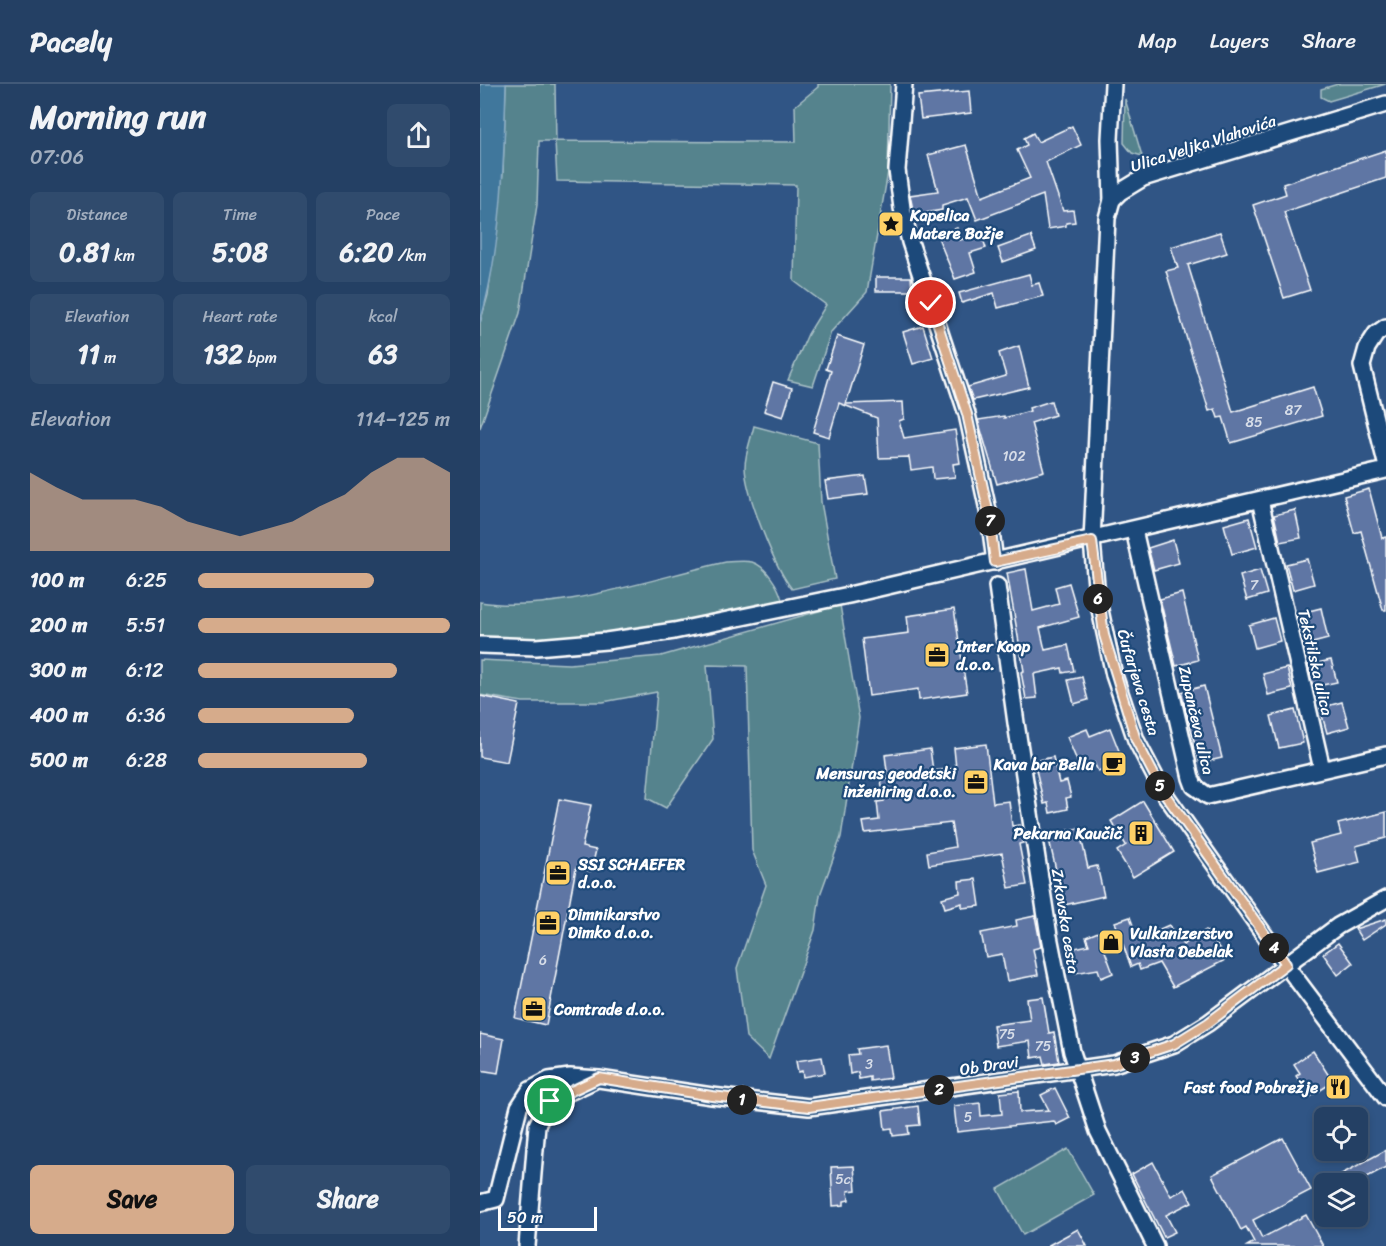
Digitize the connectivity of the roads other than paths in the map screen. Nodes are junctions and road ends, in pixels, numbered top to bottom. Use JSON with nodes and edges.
{"nodes":[{"id":1,"x":904,"y":84,"type":"edge"},
{"id":2,"x":1113,"y":84,"type":"edge"},
{"id":3,"x":1386,"y":104,"type":"edge"},
{"id":4,"x":1112,"y":200,"type":"junction"},
{"id":5,"x":1386,"y":327,"type":"edge"},
{"id":6,"x":1386,"y":463,"type":"edge"},
{"id":7,"x":1386,"y":470,"type":"edge"},
{"id":8,"x":1260,"y":500,"type":"junction"},
{"id":9,"x":1134,"y":531,"type":"junction"},
{"id":10,"x":1092,"y":541,"type":"junction"},
{"id":11,"x":995,"y":562,"type":"junction"},
{"id":12,"x":997,"y":586,"type":"dead end"},
{"id":13,"x":480,"y":645,"type":"edge"},
{"id":14,"x":1386,"y":755,"type":"edge"},
{"id":15,"x":1322,"y":769,"type":"junction"},
{"id":16,"x":1386,"y":899,"type":"edge"},
{"id":17,"x":1286,"y":964,"type":"junction"},
{"id":18,"x":1078,"y":1071,"type":"junction"},
{"id":19,"x":599,"y":1078,"type":"junction"},
{"id":20,"x":1386,"y":1098,"type":"edge"},
{"id":21,"x":480,"y":1203,"type":"edge"},
{"id":22,"x":527,"y":1246,"type":"edge"},
{"id":23,"x":1155,"y":1246,"type":"edge"}],
"edges":[{"from":1,"to":11,"type":"street"},
{"from":2,"to":4,"type":"street","name":"Ulica Veljka Vlahovića"},
{"from":3,"to":4,"type":"street","name":"Ulica Veljka Vlahovića"},
{"from":4,"to":10,"type":"street","name":"Čufarjeva cesta"},
{"from":5,"to":6,"type":"street"},
{"from":7,"to":8,"type":"street"},
{"from":8,"to":9,"type":"street"},
{"from":8,"to":15,"type":"street","name":"Tekstilska ulica"},
{"from":9,"to":10,"type":"street"},
{"from":9,"to":15,"type":"street","name":"Zupančeva ulica"},
{"from":10,"to":11,"type":"street"},
{"from":10,"to":17,"type":"street","name":"Čufarjeva cesta"},
{"from":11,"to":13,"type":"street"},
{"from":12,"to":18,"type":"street","name":"Zrkovska cesta"},
{"from":14,"to":15,"type":"street"},
{"from":16,"to":17,"type":"street","name":"Ob Dravi"},
{"from":17,"to":18,"type":"street","name":"Ob Dravi"},
{"from":17,"to":20,"type":"street","name":"Čufarjeva cesta"},
{"from":18,"to":19,"type":"street","name":"Ob Dravi"},
{"from":18,"to":23,"type":"street","name":"Zrkovska cesta"},
{"from":19,"to":21,"type":"street","name":"Ob Dravi"},
{"from":19,"to":22,"type":"street"}]}
